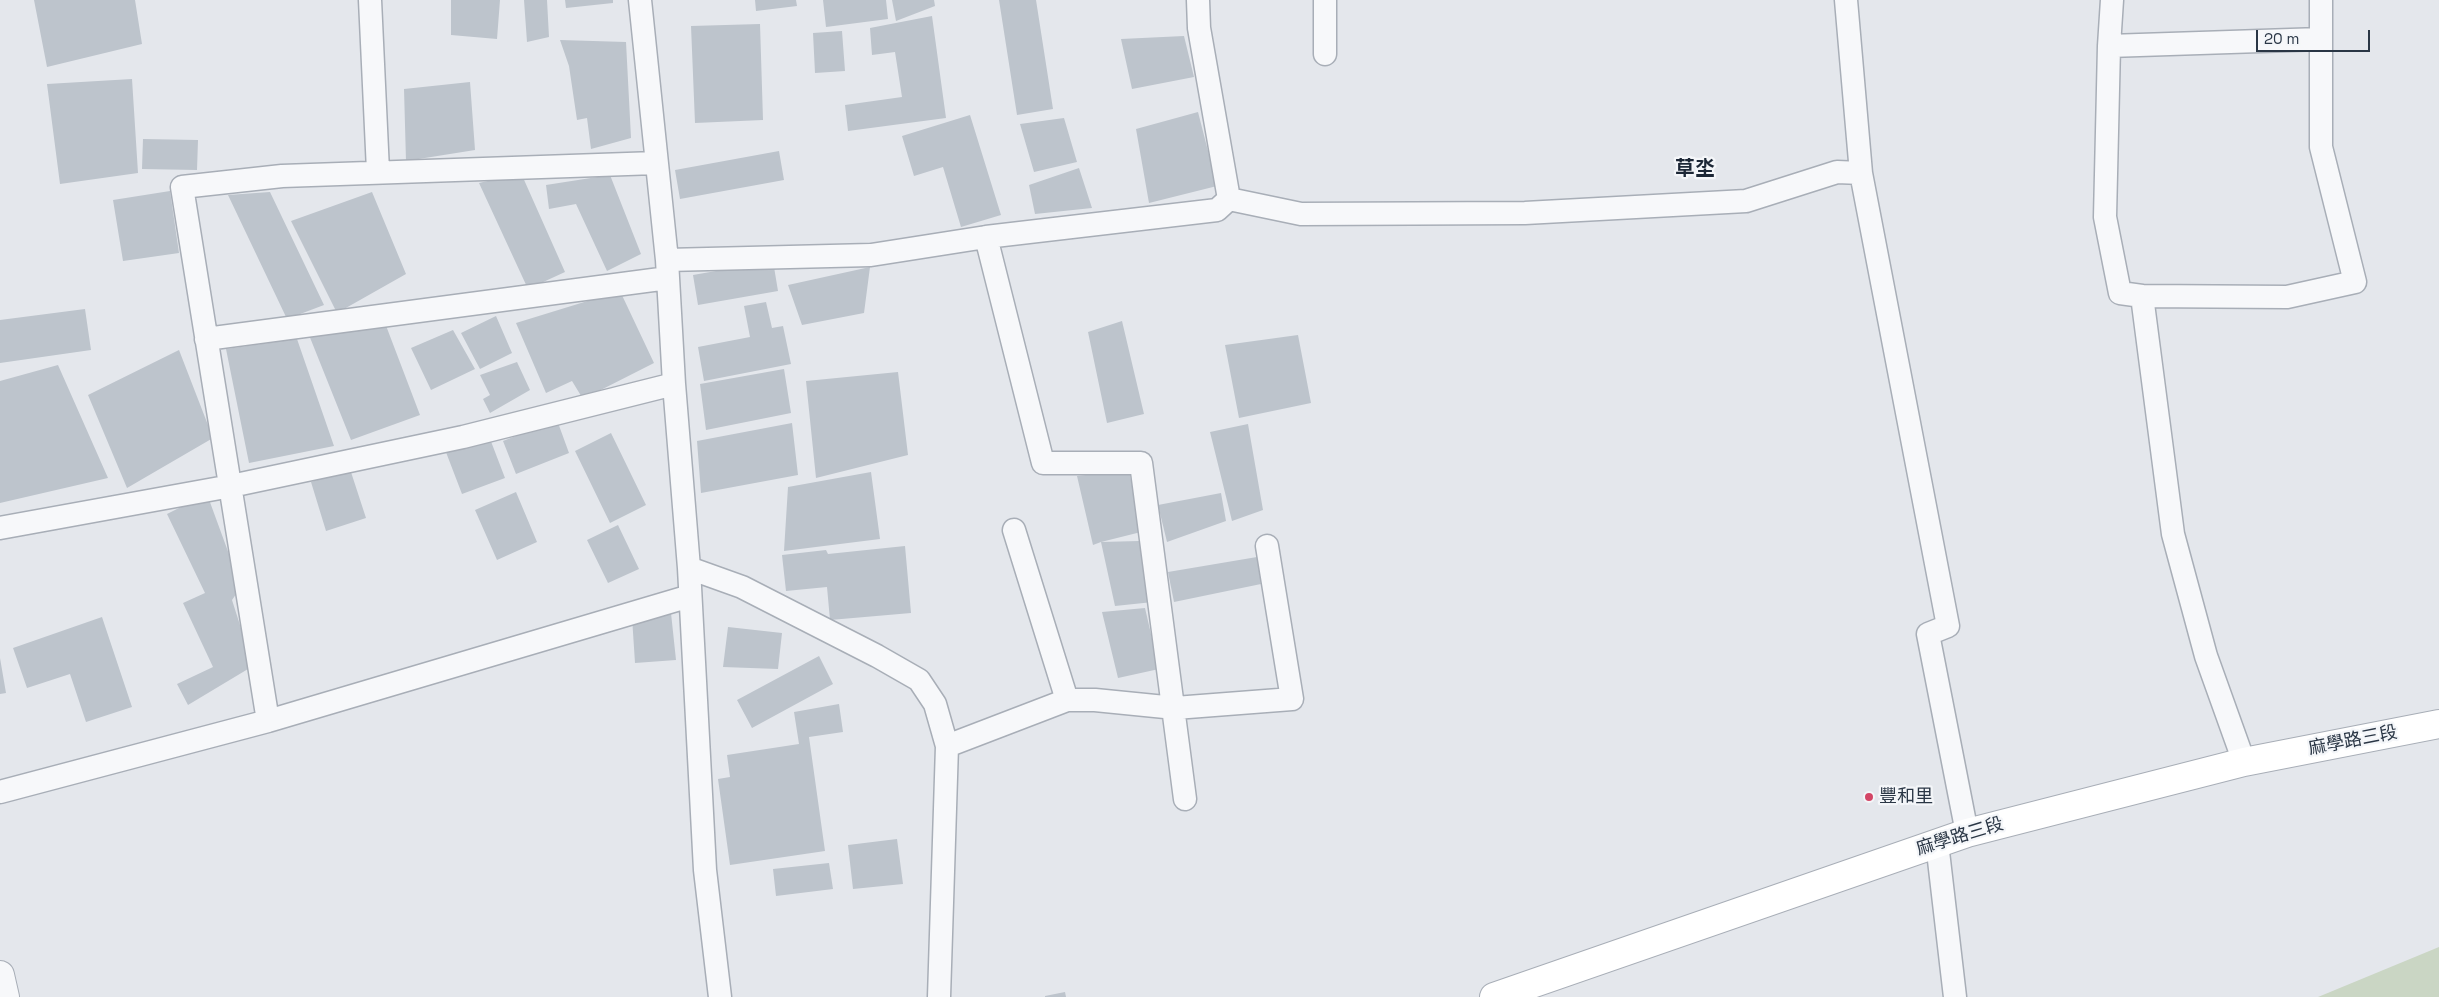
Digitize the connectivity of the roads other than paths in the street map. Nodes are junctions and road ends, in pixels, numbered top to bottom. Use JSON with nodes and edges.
{"nodes":[{"id":1,"x":370,"y":0,"type":"edge"},
{"id":2,"x":640,"y":0,"type":"edge"},
{"id":3,"x":1198,"y":0,"type":"edge"},
{"id":4,"x":1324,"y":0,"type":"edge"},
{"id":5,"x":1846,"y":0,"type":"edge"},
{"id":6,"x":2112,"y":0,"type":"edge"},
{"id":7,"x":2321,"y":0,"type":"edge"},
{"id":8,"x":2321,"y":39,"type":"junction"},
{"id":9,"x":2109,"y":46,"type":"junction"},
{"id":10,"x":1325,"y":54,"type":"dead end"},
{"id":11,"x":656,"y":163,"type":"junction"},
{"id":12,"x":378,"y":171,"type":"junction"},
{"id":13,"x":1861,"y":173,"type":"junction"},
{"id":14,"x":1229,"y":200,"type":"junction"},
{"id":15,"x":986,"y":237,"type":"junction"},
{"id":16,"x":668,"y":269,"type":"junction"},
{"id":17,"x":2142,"y":296,"type":"junction"},
{"id":18,"x":206,"y":338,"type":"junction"},
{"id":19,"x":674,"y":384,"type":"junction"},
{"id":20,"x":231,"y":486,"type":"junction"},
{"id":21,"x":0,"y":528,"type":"edge"},
{"id":22,"x":1014,"y":530,"type":"dead end"},
{"id":23,"x":1267,"y":546,"type":"dead end"},
{"id":24,"x":689,"y":568,"type":"junction"},
{"id":25,"x":690,"y":596,"type":"junction"},
{"id":26,"x":1067,"y":700,"type":"junction"},
{"id":27,"x":1175,"y":708,"type":"junction"},
{"id":28,"x":268,"y":720,"type":"junction"},
{"id":29,"x":2439,"y":724,"type":"edge"},
{"id":30,"x":947,"y":746,"type":"junction"},
{"id":31,"x":2244,"y":762,"type":"junction"},
{"id":32,"x":0,"y":792,"type":"edge"},
{"id":33,"x":1186,"y":799,"type":"dead end"},
{"id":34,"x":1968,"y":833,"type":"junction"},
{"id":35,"x":1937,"y":843,"type":"junction"},
{"id":36,"x":0,"y":975,"type":"edge"},
{"id":37,"x":5,"y":997,"type":"edge"},
{"id":38,"x":720,"y":997,"type":"edge"},
{"id":39,"x":939,"y":997,"type":"edge"},
{"id":40,"x":1494,"y":997,"type":"edge"},
{"id":41,"x":1955,"y":997,"type":"edge"}],
"edges":[{"from":1,"to":12,"type":"lane"},
{"from":2,"to":11,"type":"lane"},
{"from":3,"to":14,"type":"lane"},
{"from":4,"to":10,"type":"lane"},
{"from":5,"to":13,"type":"lane"},
{"from":6,"to":9,"type":"lane"},
{"from":7,"to":8,"type":"lane"},
{"from":8,"to":9,"type":"lane"},
{"from":8,"to":17,"type":"lane"},
{"from":9,"to":17,"type":"lane"},
{"from":11,"to":12,"type":"lane"},
{"from":11,"to":16,"type":"lane"},
{"from":12,"to":18,"type":"lane"},
{"from":13,"to":14,"type":"lane"},
{"from":13,"to":34,"type":"lane"},
{"from":14,"to":15,"type":"lane"},
{"from":15,"to":16,"type":"lane"},
{"from":15,"to":27,"type":"lane"},
{"from":16,"to":18,"type":"lane"},
{"from":16,"to":19,"type":"lane"},
{"from":17,"to":31,"type":"lane"},
{"from":18,"to":20,"type":"lane"},
{"from":19,"to":20,"type":"lane"},
{"from":19,"to":24,"type":"lane"},
{"from":20,"to":21,"type":"lane"},
{"from":20,"to":28,"type":"lane"},
{"from":22,"to":26,"type":"lane"},
{"from":23,"to":27,"type":"lane"},
{"from":24,"to":25,"type":"lane"},
{"from":24,"to":30,"type":"lane"},
{"from":25,"to":28,"type":"lane"},
{"from":25,"to":38,"type":"lane"},
{"from":26,"to":27,"type":"lane"},
{"from":26,"to":30,"type":"lane"},
{"from":27,"to":33,"type":"lane"},
{"from":28,"to":32,"type":"lane"},
{"from":29,"to":31,"type":"main road","name":"麻學路三段"},
{"from":30,"to":39,"type":"lane"},
{"from":31,"to":34,"type":"main road","name":"麻學路三段"},
{"from":34,"to":35,"type":"main road","name":"麻學路三段"},
{"from":35,"to":40,"type":"main road","name":"麻學路三段"},
{"from":35,"to":41,"type":"lane"},
{"from":36,"to":37,"type":"street"}]}
